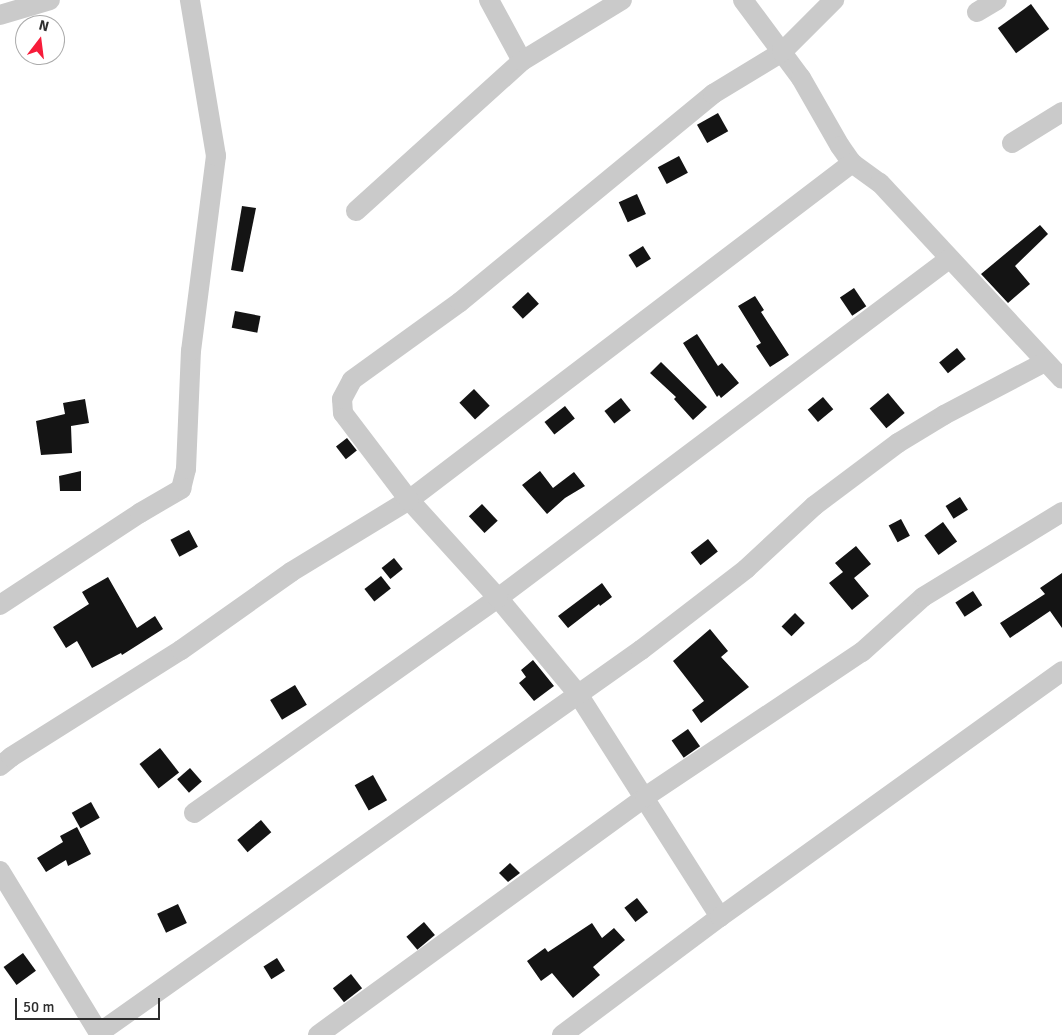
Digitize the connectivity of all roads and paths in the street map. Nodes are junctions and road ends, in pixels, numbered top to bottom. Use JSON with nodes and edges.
{"nodes":[{"id":1,"x":50,"y":0,"type":"edge"},
{"id":2,"x":190,"y":0,"type":"edge"},
{"id":3,"x":489,"y":0,"type":"edge"},
{"id":4,"x":622,"y":0,"type":"edge"},
{"id":5,"x":743,"y":0,"type":"edge"},
{"id":6,"x":834,"y":0,"type":"edge"},
{"id":7,"x":997,"y":0,"type":"edge"},
{"id":8,"x":978,"y":12,"type":"dead end"},
{"id":9,"x":0,"y":15,"type":"edge"},
{"id":10,"x":782,"y":52,"type":"junction"},
{"id":11,"x":522,"y":61,"type":"junction"},
{"id":12,"x":1062,"y":112,"type":"edge"},
{"id":13,"x":1012,"y":142,"type":"dead end"},
{"id":14,"x":852,"y":163,"type":"junction"},
{"id":15,"x":356,"y":212,"type":"dead end"},
{"id":16,"x":949,"y":259,"type":"junction"},
{"id":17,"x":1045,"y":362,"type":"junction"},
{"id":18,"x":1062,"y":379,"type":"edge"},
{"id":19,"x":409,"y":500,"type":"junction"},
{"id":20,"x":1062,"y":512,"type":"edge"},
{"id":21,"x":498,"y":598,"type":"junction"},
{"id":22,"x":0,"y":605,"type":"edge"},
{"id":23,"x":1062,"y":672,"type":"edge"},
{"id":24,"x":578,"y":694,"type":"junction"},
{"id":25,"x":0,"y":766,"type":"edge"},
{"id":26,"x":645,"y":797,"type":"junction"},
{"id":27,"x":194,"y":813,"type":"dead end"},
{"id":28,"x":0,"y":871,"type":"edge"},
{"id":29,"x":720,"y":917,"type":"junction"},
{"id":30,"x":100,"y":1034,"type":"edge"},
{"id":31,"x":318,"y":1035,"type":"edge"},
{"id":32,"x":562,"y":1035,"type":"edge"}],
"edges":[{"from":1,"to":9,"type":"street"},
{"from":2,"to":22,"type":"street"},
{"from":3,"to":11,"type":"street"},
{"from":4,"to":11,"type":"street"},
{"from":5,"to":10,"type":"street"},
{"from":6,"to":10,"type":"street"},
{"from":7,"to":8,"type":"street"},
{"from":10,"to":14,"type":"street"},
{"from":10,"to":19,"type":"street"},
{"from":11,"to":15,"type":"street"},
{"from":12,"to":13,"type":"street"},
{"from":14,"to":16,"type":"street"},
{"from":14,"to":19,"type":"street"},
{"from":16,"to":17,"type":"street"},
{"from":16,"to":21,"type":"street"},
{"from":17,"to":18,"type":"street"},
{"from":17,"to":24,"type":"street"},
{"from":19,"to":21,"type":"street"},
{"from":19,"to":25,"type":"street"},
{"from":20,"to":26,"type":"street"},
{"from":21,"to":24,"type":"street"},
{"from":21,"to":27,"type":"street"},
{"from":23,"to":29,"type":"street"},
{"from":24,"to":26,"type":"street"},
{"from":24,"to":30,"type":"street"},
{"from":26,"to":29,"type":"street"},
{"from":26,"to":31,"type":"street"},
{"from":28,"to":30,"type":"street"},
{"from":29,"to":32,"type":"street"}]}
